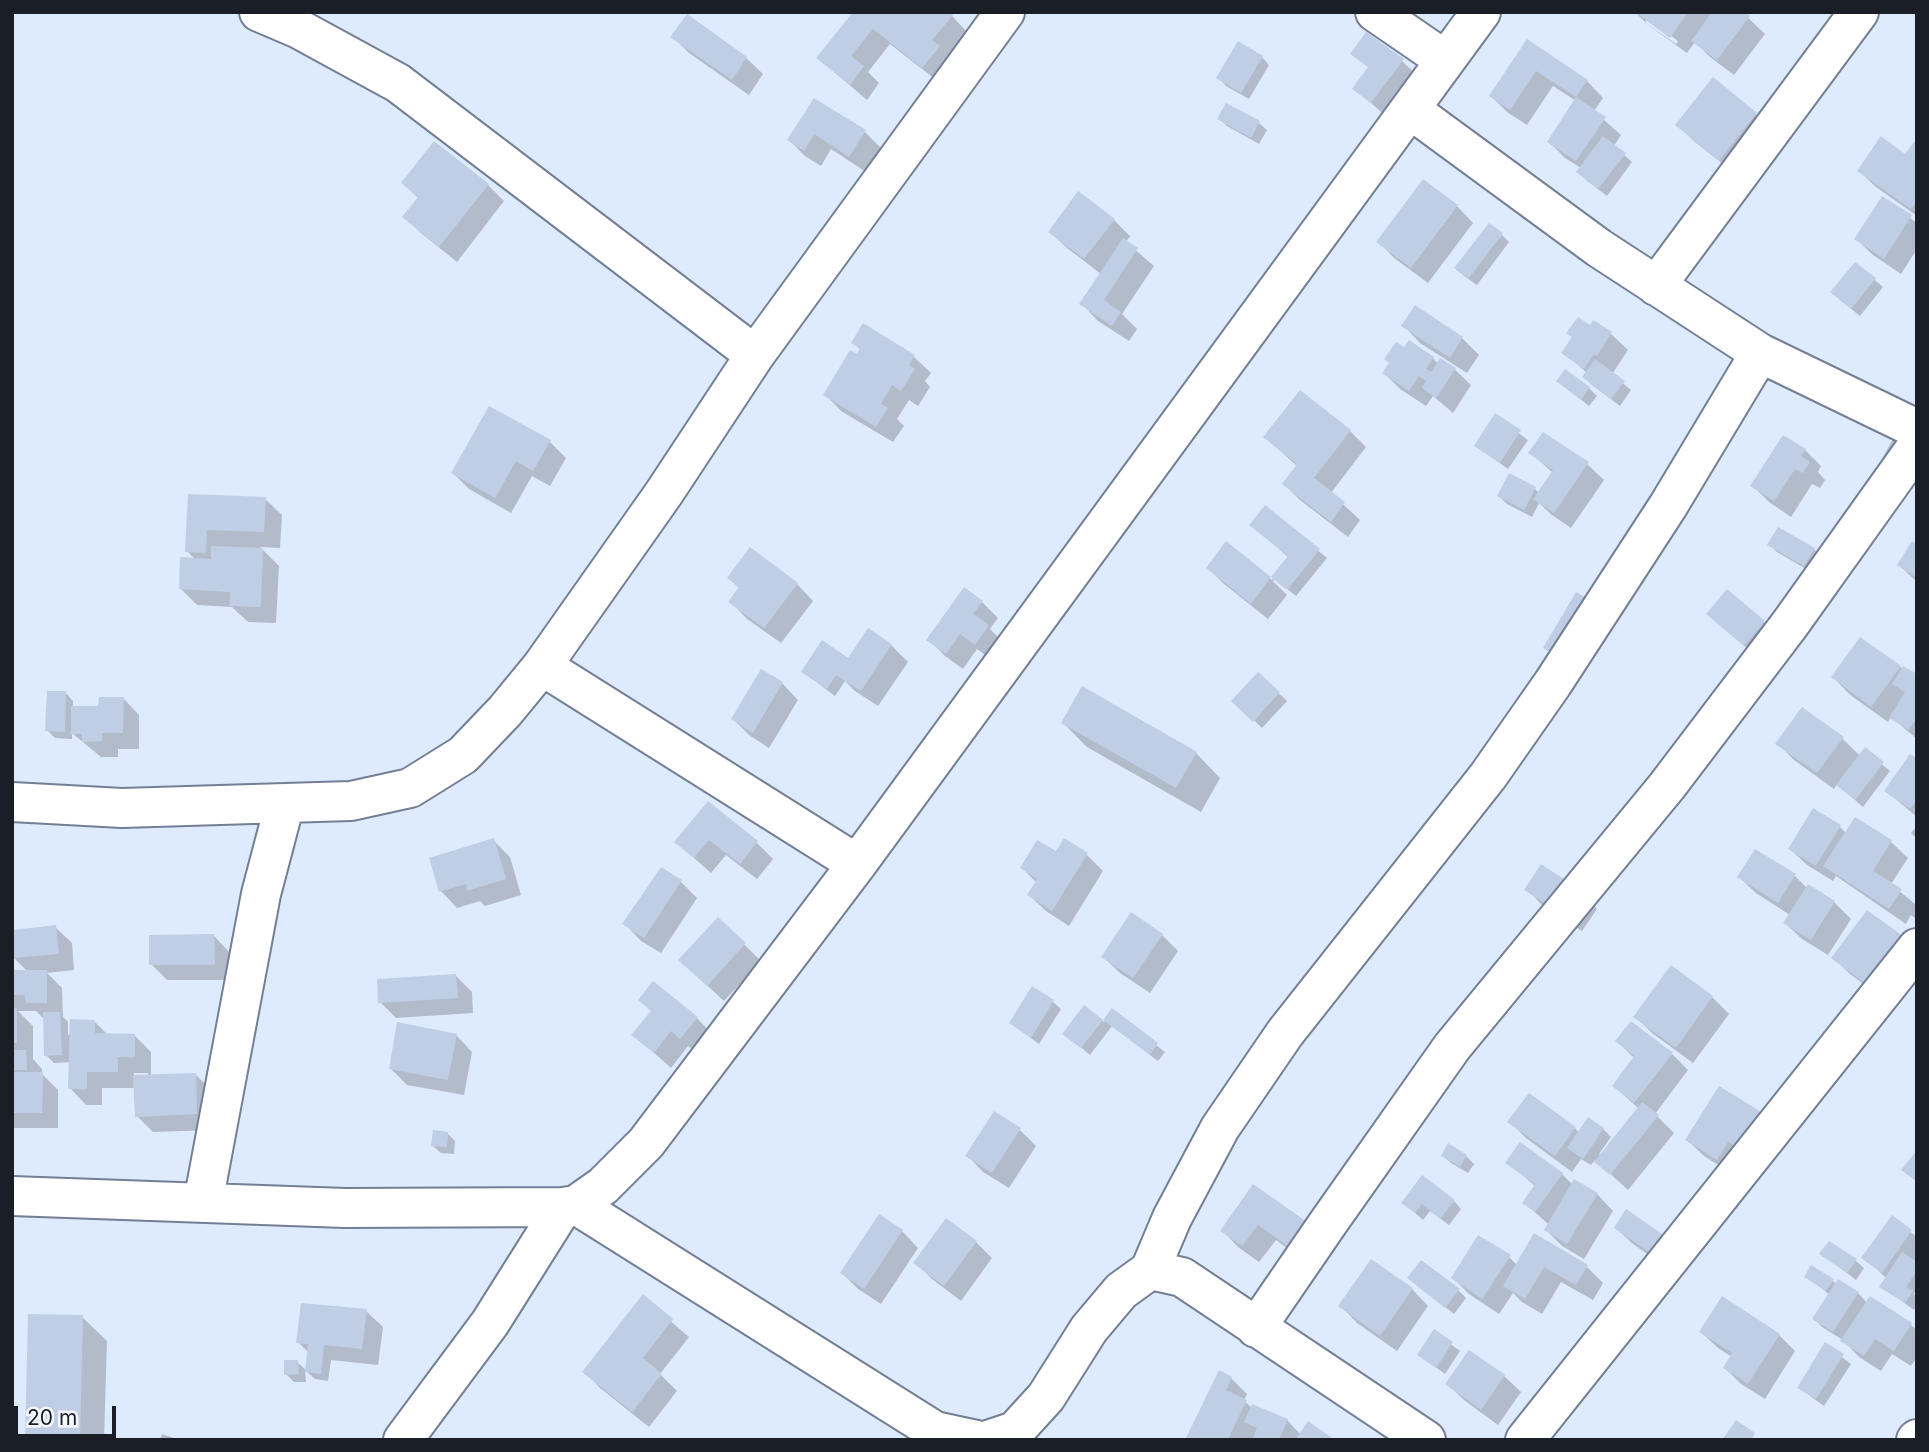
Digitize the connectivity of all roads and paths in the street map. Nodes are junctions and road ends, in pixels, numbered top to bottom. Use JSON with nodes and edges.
{"nodes":[{"id":1,"x":259,"y":12,"type":"edge"},
{"id":2,"x":1005,"y":12,"type":"edge"},
{"id":3,"x":1375,"y":12,"type":"edge"},
{"id":4,"x":1481,"y":12,"type":"edge"},
{"id":5,"x":1859,"y":12,"type":"edge"},
{"id":6,"x":1445,"y":61,"type":"junction"},
{"id":7,"x":1410,"y":110,"type":"junction"},
{"id":8,"x":1656,"y":286,"type":"junction"},
{"id":9,"x":1760,"y":353,"type":"junction"},
{"id":10,"x":755,"y":355,"type":"junction"},
{"id":11,"x":1917,"y":429,"type":"edge"},
{"id":12,"x":1917,"y":446,"type":"edge"},
{"id":13,"x":541,"y":666,"type":"junction"},
{"id":14,"x":12,"y":802,"type":"edge"},
{"id":15,"x":285,"y":803,"type":"junction"},
{"id":16,"x":857,"y":864,"type":"junction"},
{"id":17,"x":1917,"y":948,"type":"edge"},
{"id":18,"x":12,"y":1196,"type":"edge"},
{"id":19,"x":203,"y":1203,"type":"junction"},
{"id":20,"x":570,"y":1206,"type":"junction"},
{"id":21,"x":1150,"y":1270,"type":"junction"},
{"id":22,"x":1256,"y":1328,"type":"junction"},
{"id":23,"x":940,"y":1436,"type":"edge"},
{"id":24,"x":402,"y":1440,"type":"edge"},
{"id":25,"x":977,"y":1440,"type":"edge"},
{"id":26,"x":988,"y":1440,"type":"edge"},
{"id":27,"x":1426,"y":1440,"type":"edge"},
{"id":28,"x":1525,"y":1440,"type":"edge"}],
"edges":[{"from":1,"to":10,"type":"street"},
{"from":2,"to":10,"type":"street"},
{"from":3,"to":6,"type":"street"},
{"from":4,"to":6,"type":"street"},
{"from":5,"to":8,"type":"street"},
{"from":6,"to":7,"type":"street"},
{"from":7,"to":8,"type":"street"},
{"from":7,"to":16,"type":"street"},
{"from":8,"to":9,"type":"street"},
{"from":9,"to":11,"type":"street"},
{"from":9,"to":21,"type":"street"},
{"from":10,"to":13,"type":"street"},
{"from":12,"to":22,"type":"street"},
{"from":13,"to":15,"type":"street"},
{"from":13,"to":16,"type":"street"},
{"from":14,"to":15,"type":"street"},
{"from":15,"to":19,"type":"street"},
{"from":16,"to":20,"type":"street"},
{"from":17,"to":28,"type":"street"},
{"from":18,"to":19,"type":"street"},
{"from":19,"to":20,"type":"street"},
{"from":20,"to":23,"type":"street"},
{"from":20,"to":24,"type":"street"},
{"from":21,"to":22,"type":"street"},
{"from":21,"to":26,"type":"street"},
{"from":22,"to":27,"type":"street"},
{"from":23,"to":25,"type":"street"}]}
